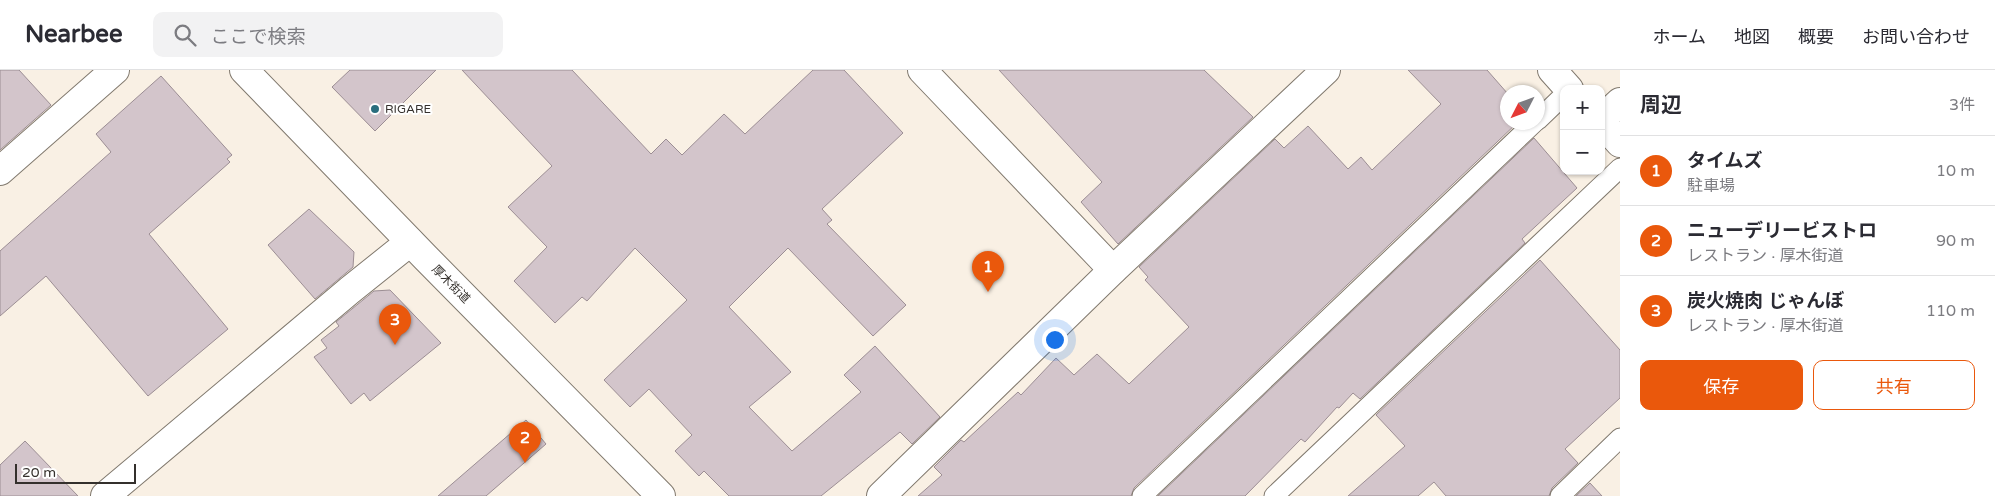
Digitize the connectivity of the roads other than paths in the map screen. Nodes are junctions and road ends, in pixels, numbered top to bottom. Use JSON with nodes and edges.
{"nodes":[{"id":1,"x":114,"y":70,"type":"edge"},
{"id":2,"x":244,"y":70,"type":"edge"},
{"id":3,"x":922,"y":70,"type":"edge"},
{"id":4,"x":1326,"y":70,"type":"edge"},
{"id":5,"x":1552,"y":70,"type":"edge"},
{"id":6,"x":1565,"y":85,"type":"edge"},
{"id":7,"x":1560,"y":99,"type":"edge"},
{"id":8,"x":1620,"y":102,"type":"edge"},
{"id":9,"x":1545,"y":113,"type":"edge"},
{"id":10,"x":1605,"y":117,"type":"edge"},
{"id":11,"x":1605,"y":126,"type":"edge"},
{"id":12,"x":1527,"y":130,"type":"edge"},
{"id":13,"x":1620,"y":143,"type":"edge"},
{"id":14,"x":1620,"y":168,"type":"edge"},
{"id":15,"x":0,"y":171,"type":"edge"},
{"id":16,"x":410,"y":242,"type":"junction"},
{"id":17,"x":1113,"y":270,"type":"junction"},
{"id":18,"x":1618,"y":446,"type":"edge"},
{"id":19,"x":105,"y":496,"type":"edge"},
{"id":20,"x":661,"y":496,"type":"edge"},
{"id":21,"x":881,"y":496,"type":"edge"},
{"id":22,"x":1142,"y":496,"type":"edge"},
{"id":23,"x":1274,"y":496,"type":"edge"},
{"id":24,"x":1560,"y":496,"type":"edge"}],
"edges":[{"from":1,"to":15,"type":"street"},
{"from":2,"to":16,"type":"street","name":"厚木街道"},
{"from":3,"to":17,"type":"street"},
{"from":4,"to":17,"type":"street"},
{"from":5,"to":6,"type":"street"},
{"from":7,"to":9,"type":"lane"},
{"from":8,"to":10,"type":"street"},
{"from":11,"to":13,"type":"street"},
{"from":12,"to":22,"type":"lane"},
{"from":14,"to":23,"type":"lane"},
{"from":16,"to":19,"type":"street"},
{"from":16,"to":20,"type":"street","name":"厚木街道"},
{"from":17,"to":21,"type":"street"},
{"from":18,"to":24,"type":"lane"}]}
